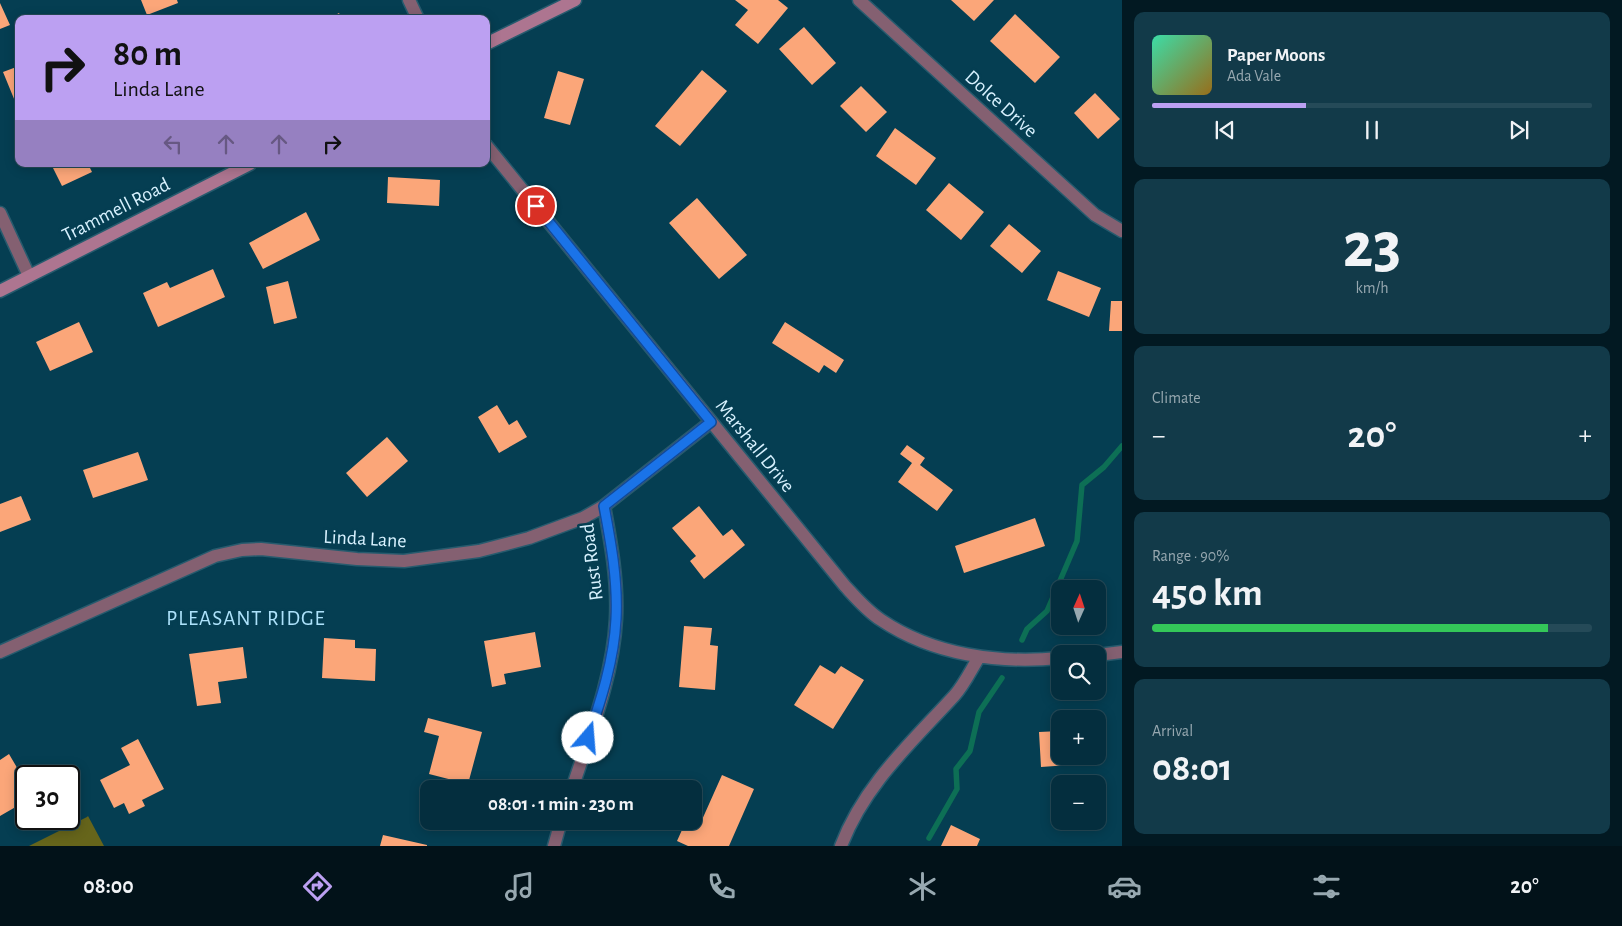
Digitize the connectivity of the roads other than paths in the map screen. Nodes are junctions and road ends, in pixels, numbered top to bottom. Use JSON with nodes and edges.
{"nodes":[{"id":1,"x":409,"y":0,"type":"edge"},
{"id":2,"x":575,"y":0,"type":"edge"},
{"id":3,"x":860,"y":0,"type":"edge"},
{"id":4,"x":416,"y":15,"type":"edge"},
{"id":5,"x":490,"y":42,"type":"edge"},
{"id":6,"x":490,"y":150,"type":"edge"},
{"id":7,"x":244,"y":167,"type":"edge"},
{"id":8,"x":0,"y":213,"type":"edge"},
{"id":9,"x":1122,"y":231,"type":"edge"},
{"id":10,"x":29,"y":276,"type":"junction"},
{"id":11,"x":0,"y":291,"type":"edge"},
{"id":12,"x":711,"y":422,"type":"junction"},
{"id":13,"x":604,"y":506,"type":"junction"},
{"id":14,"x":0,"y":652,"type":"edge"},
{"id":15,"x":1122,"y":652,"type":"edge"},
{"id":16,"x":1106,"y":654,"type":"edge"},
{"id":17,"x":979,"y":657,"type":"junction"},
{"id":18,"x":1051,"y":658,"type":"edge"},
{"id":19,"x":575,"y":780,"type":"edge"},
{"id":20,"x":558,"y":830,"type":"edge"},
{"id":21,"x":554,"y":846,"type":"edge"},
{"id":22,"x":841,"y":846,"type":"edge"}],
"edges":[{"from":1,"to":4,"type":"street"},
{"from":2,"to":5,"type":"street"},
{"from":3,"to":9,"type":"street","name":"Dolce Drive"},
{"from":6,"to":12,"type":"street","name":"Marshall Drive"},
{"from":7,"to":10,"type":"street","name":"Trammell Road"},
{"from":8,"to":10,"type":"street"},
{"from":10,"to":11,"type":"street","name":"Trammell Road"},
{"from":12,"to":13,"type":"street","name":"Linda Lane"},
{"from":12,"to":17,"type":"street","name":"Marshall Drive"},
{"from":13,"to":14,"type":"street","name":"Linda Lane"},
{"from":13,"to":19,"type":"street","name":"Rust Road"},
{"from":15,"to":16,"type":"street"},
{"from":17,"to":18,"type":"street","name":"Marshall Drive"},
{"from":17,"to":22,"type":"street"},
{"from":20,"to":21,"type":"street"}]}
